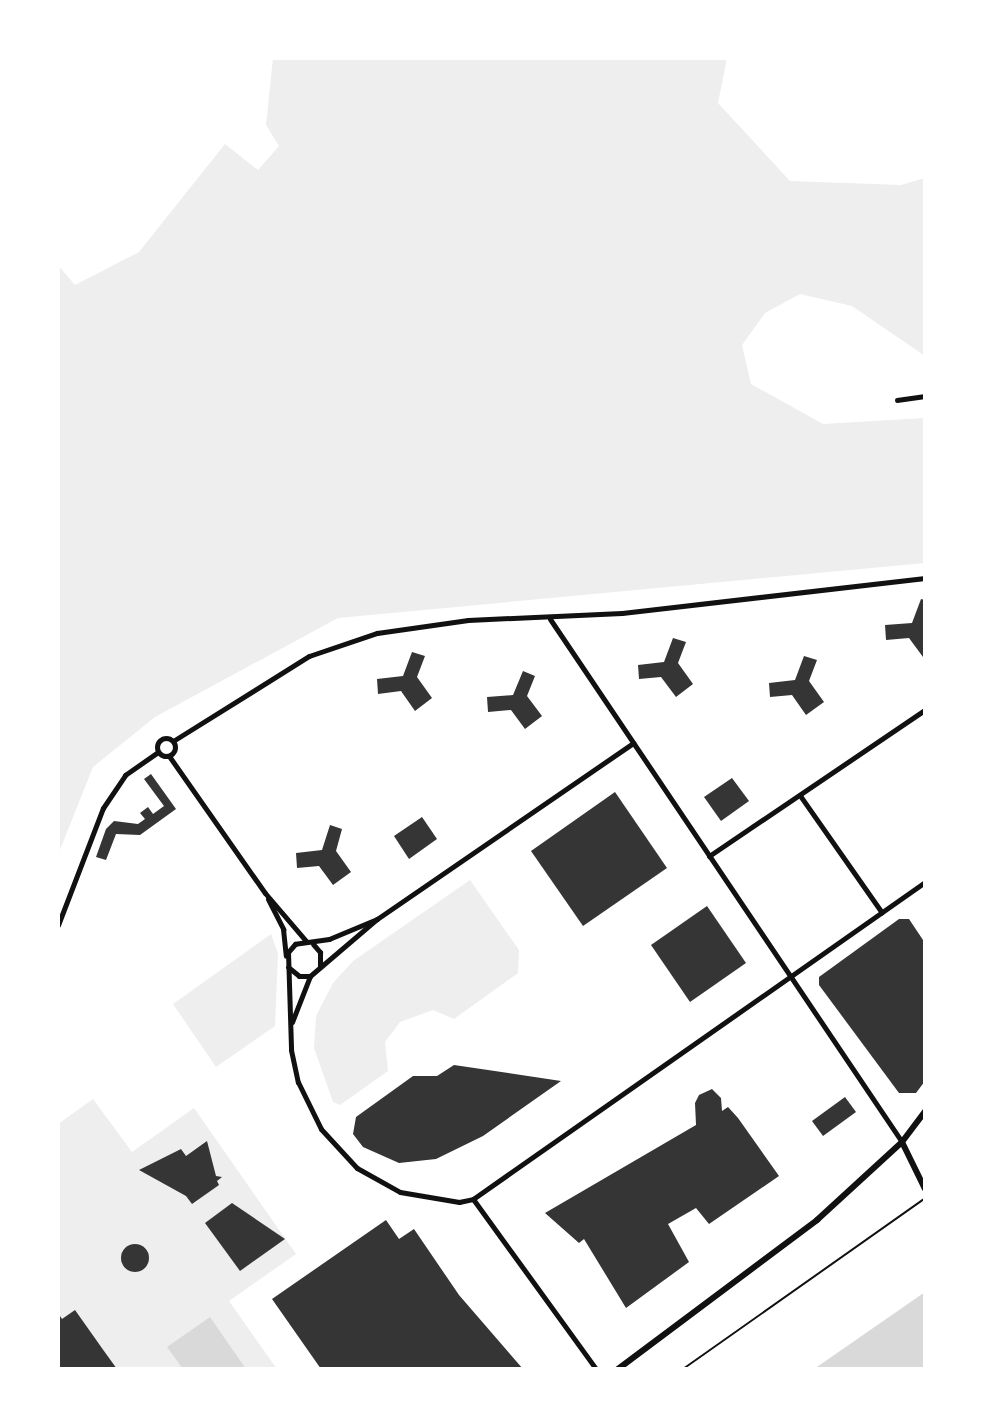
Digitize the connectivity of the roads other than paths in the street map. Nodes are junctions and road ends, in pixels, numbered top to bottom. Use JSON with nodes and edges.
{"nodes":[{"id":1,"x":925,"y":396,"type":"edge"},
{"id":2,"x":897,"y":400,"type":"dead end"},
{"id":3,"x":925,"y":578,"type":"edge"},
{"id":4,"x":550,"y":619,"type":"junction"},
{"id":5,"x":925,"y":710,"type":"edge"},
{"id":6,"x":173,"y":741,"type":"junction"},
{"id":7,"x":633,"y":743,"type":"junction"},
{"id":8,"x":158,"y":752,"type":"junction"},
{"id":9,"x":169,"y":756,"type":"junction"},
{"id":10,"x":800,"y":795,"type":"junction"},
{"id":11,"x":709,"y":856,"type":"junction"},
{"id":12,"x":925,"y":882,"type":"edge"},
{"id":13,"x":265,"y":893,"type":"junction"},
{"id":14,"x":882,"y":912,"type":"junction"},
{"id":15,"x":377,"y":919,"type":"junction"},
{"id":16,"x":58,"y":925,"type":"edge"},
{"id":17,"x":310,"y":943,"type":"junction"},
{"id":18,"x":287,"y":961,"type":"junction"},
{"id":19,"x":319,"y":969,"type":"junction"},
{"id":20,"x":789,"y":975,"type":"junction"},
{"id":21,"x":310,"y":976,"type":"junction"},
{"id":22,"x":291,"y":1024,"type":"junction"},
{"id":23,"x":925,"y":1112,"type":"edge"},
{"id":24,"x":902,"y":1142,"type":"junction"},
{"id":25,"x":917,"y":1167,"type":"junction"},
{"id":26,"x":925,"y":1172,"type":"edge"},
{"id":27,"x":925,"y":1189,"type":"edge"},
{"id":28,"x":473,"y":1199,"type":"junction"},
{"id":29,"x":596,"y":1369,"type":"edge"},
{"id":30,"x":618,"y":1369,"type":"edge"}],
"edges":[{"from":1,"to":2,"type":"street"},
{"from":3,"to":4,"type":"street"},
{"from":4,"to":6,"type":"street"},
{"from":4,"to":7,"type":"street"},
{"from":5,"to":10,"type":"street"},
{"from":6,"to":8,"type":"street"},
{"from":6,"to":9,"type":"street"},
{"from":7,"to":11,"type":"street"},
{"from":7,"to":15,"type":"street"},
{"from":8,"to":9,"type":"street"},
{"from":8,"to":16,"type":"street"},
{"from":9,"to":13,"type":"street"},
{"from":10,"to":11,"type":"street"},
{"from":10,"to":14,"type":"street"},
{"from":11,"to":20,"type":"street"},
{"from":12,"to":14,"type":"street"},
{"from":13,"to":17,"type":"street"},
{"from":13,"to":18,"type":"street"},
{"from":14,"to":20,"type":"street"},
{"from":15,"to":17,"type":"street"},
{"from":15,"to":19,"type":"street"},
{"from":17,"to":18,"type":"street"},
{"from":17,"to":19,"type":"street"},
{"from":18,"to":21,"type":"street"},
{"from":18,"to":22,"type":"street"},
{"from":19,"to":21,"type":"street"},
{"from":20,"to":24,"type":"street"},
{"from":20,"to":28,"type":"street"},
{"from":21,"to":22,"type":"street"},
{"from":22,"to":28,"type":"street"},
{"from":23,"to":24,"type":"main road"},
{"from":24,"to":25,"type":"main road"},
{"from":24,"to":30,"type":"main road"},
{"from":25,"to":26,"type":"main road"},
{"from":25,"to":27,"type":"main road"},
{"from":28,"to":29,"type":"street"}]}
